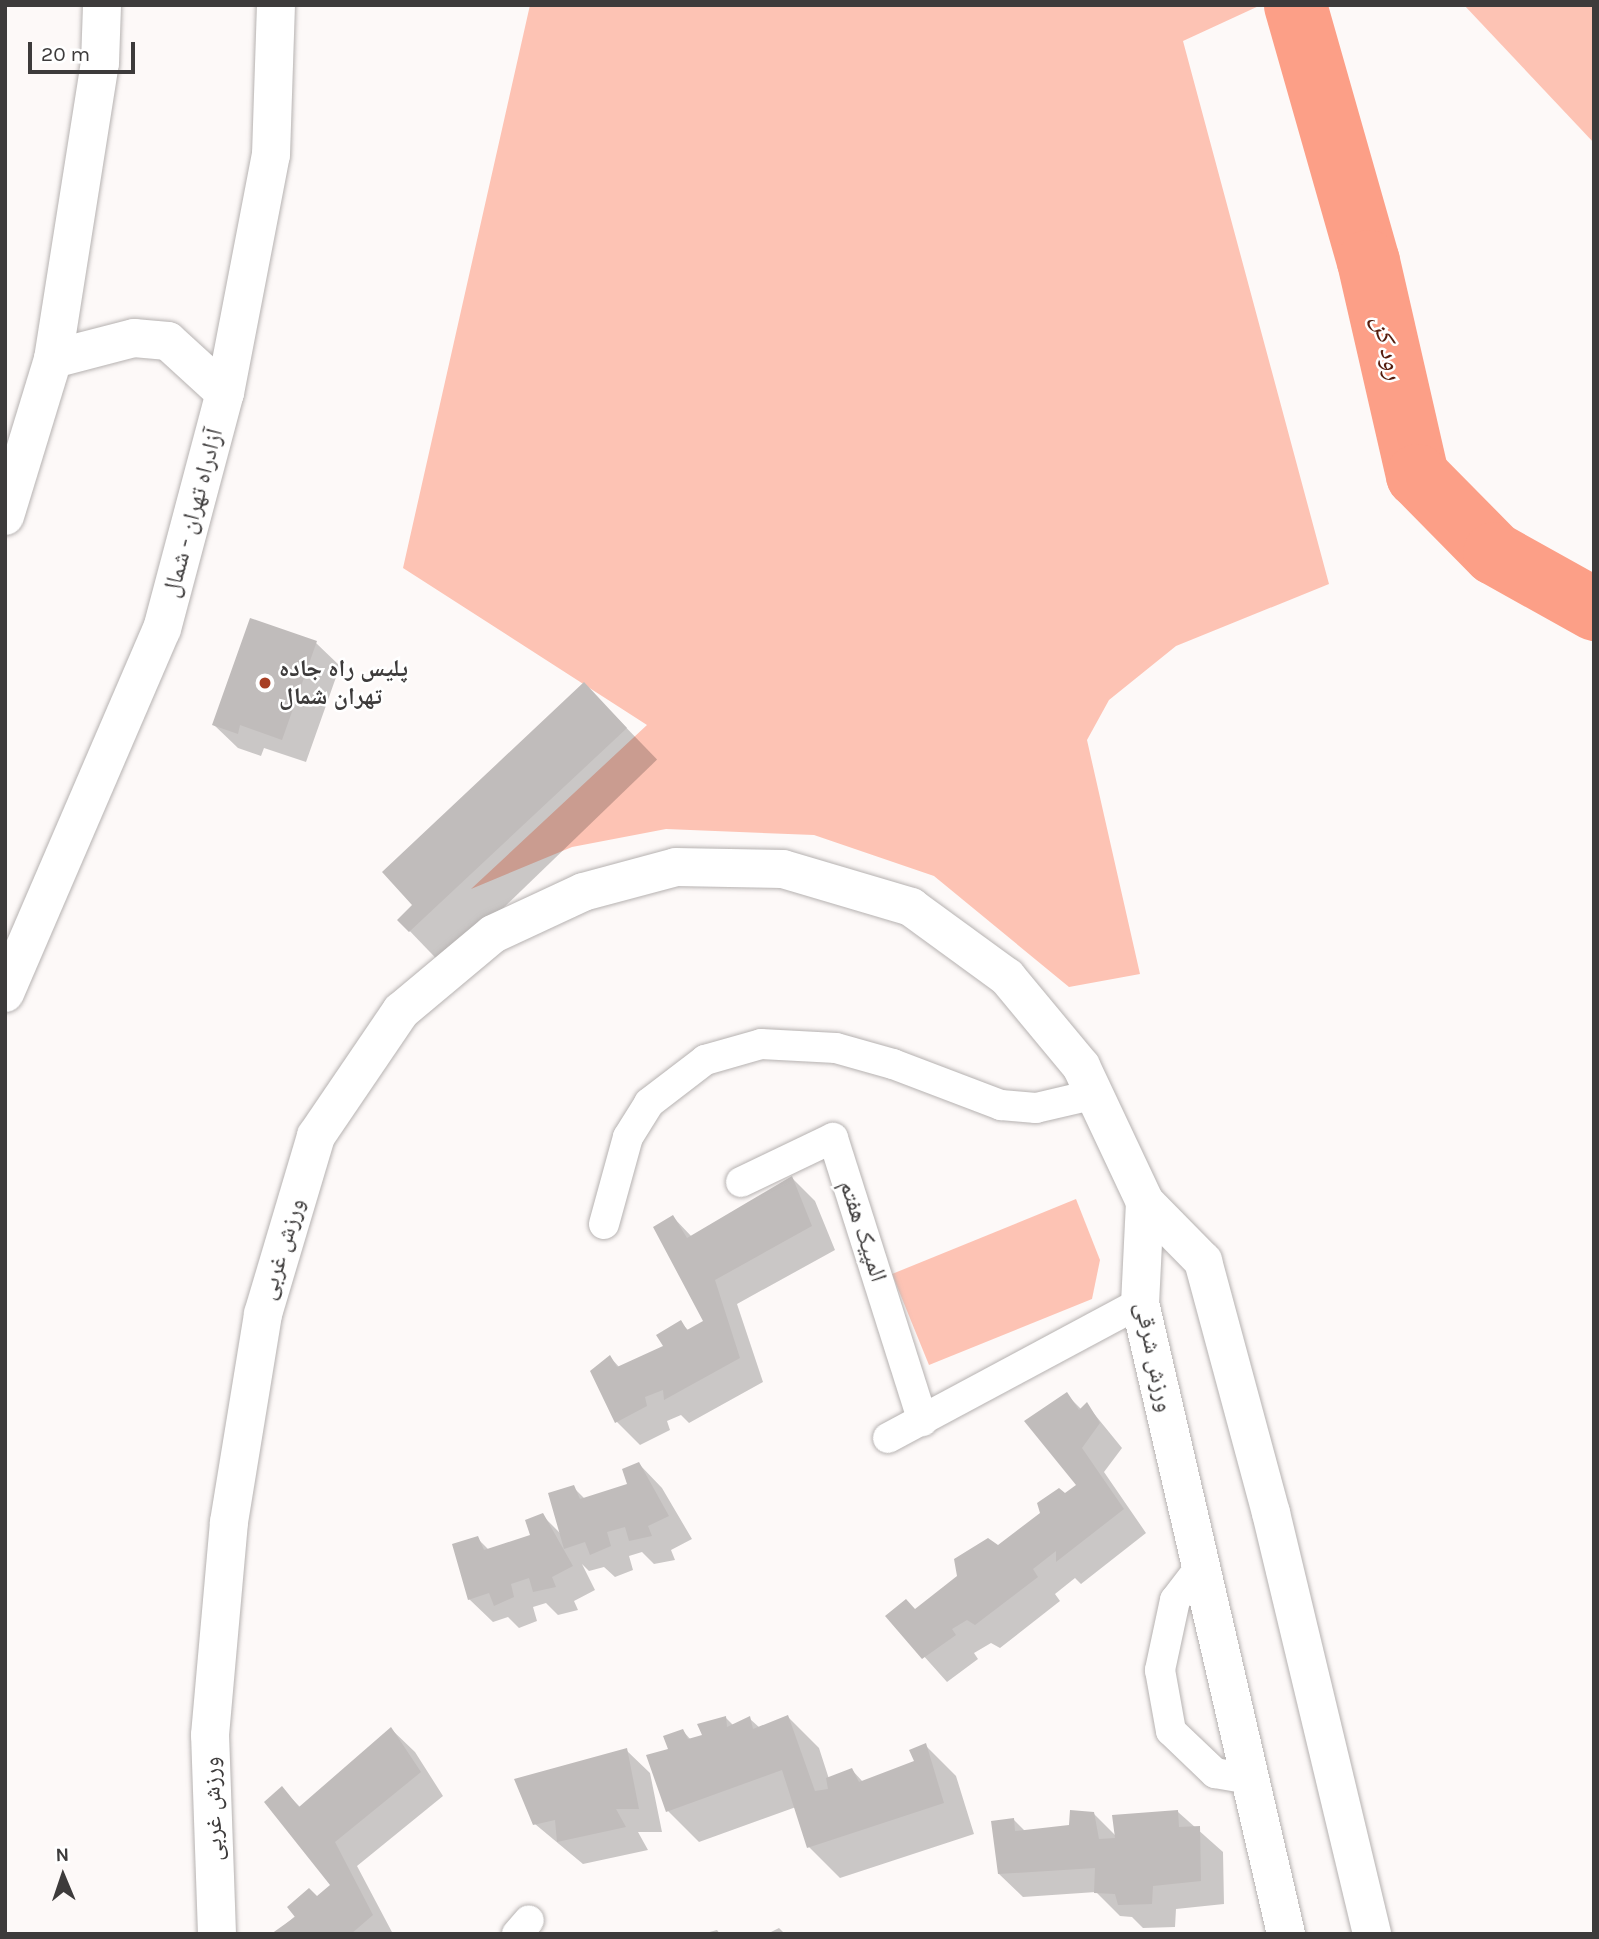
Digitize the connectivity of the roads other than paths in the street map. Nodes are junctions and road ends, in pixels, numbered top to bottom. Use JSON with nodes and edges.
{"nodes":[{"id":1,"x":102,"y":5,"type":"edge"},
{"id":2,"x":276,"y":5,"type":"edge"},
{"id":3,"x":53,"y":359,"type":"junction"},
{"id":4,"x":225,"y":393,"type":"junction"},
{"id":5,"x":5,"y":516,"type":"edge"},
{"id":6,"x":783,"y":869,"type":"joint"},
{"id":7,"x":5,"y":993,"type":"edge"},
{"id":8,"x":1096,"y":1094,"type":"junction"},
{"id":9,"x":741,"y":1182,"type":"dead end"},
{"id":10,"x":1145,"y":1202,"type":"junction"},
{"id":11,"x":604,"y":1224,"type":"dead end"},
{"id":12,"x":1140,"y":1303,"type":"junction"},
{"id":13,"x":923,"y":1421,"type":"junction"},
{"id":14,"x":888,"y":1438,"type":"dead end"},
{"id":15,"x":1202,"y":1565,"type":"junction"},
{"id":16,"x":1249,"y":1779,"type":"junction"},
{"id":17,"x":218,"y":1934,"type":"edge"},
{"id":18,"x":1286,"y":1934,"type":"edge"},
{"id":19,"x":1372,"y":1934,"type":"edge"}],
"edges":[{"from":1,"to":3,"type":"main road"},
{"from":2,"to":4,"type":"main road","name":"آزادراه تهران - شمال"},
{"from":3,"to":4,"type":"main road"},
{"from":3,"to":5,"type":"main road"},
{"from":4,"to":7,"type":"main road","name":"آزادراه تهران - شمال"},
{"from":6,"to":8,"type":"main road","name":"ورزش شرقی"},
{"from":6,"to":17,"type":"main road","name":"ورزش غربی"},
{"from":8,"to":10,"type":"main road","name":"ورزش شرقی"},
{"from":8,"to":11,"type":"street"},
{"from":9,"to":13,"type":"street","name":"المپیک هفتم"},
{"from":10,"to":12,"type":"main road","name":"ورزش شرقی"},
{"from":10,"to":19,"type":"main road"},
{"from":12,"to":13,"type":"street"},
{"from":12,"to":15,"type":"main road","name":"ورزش شرقی"},
{"from":13,"to":14,"type":"street"},
{"from":15,"to":16,"type":"main road","name":"ورزش شرقی"},
{"from":15,"to":16,"type":"street"},
{"from":16,"to":18,"type":"main road","name":"ورزش شرقی"}]}
